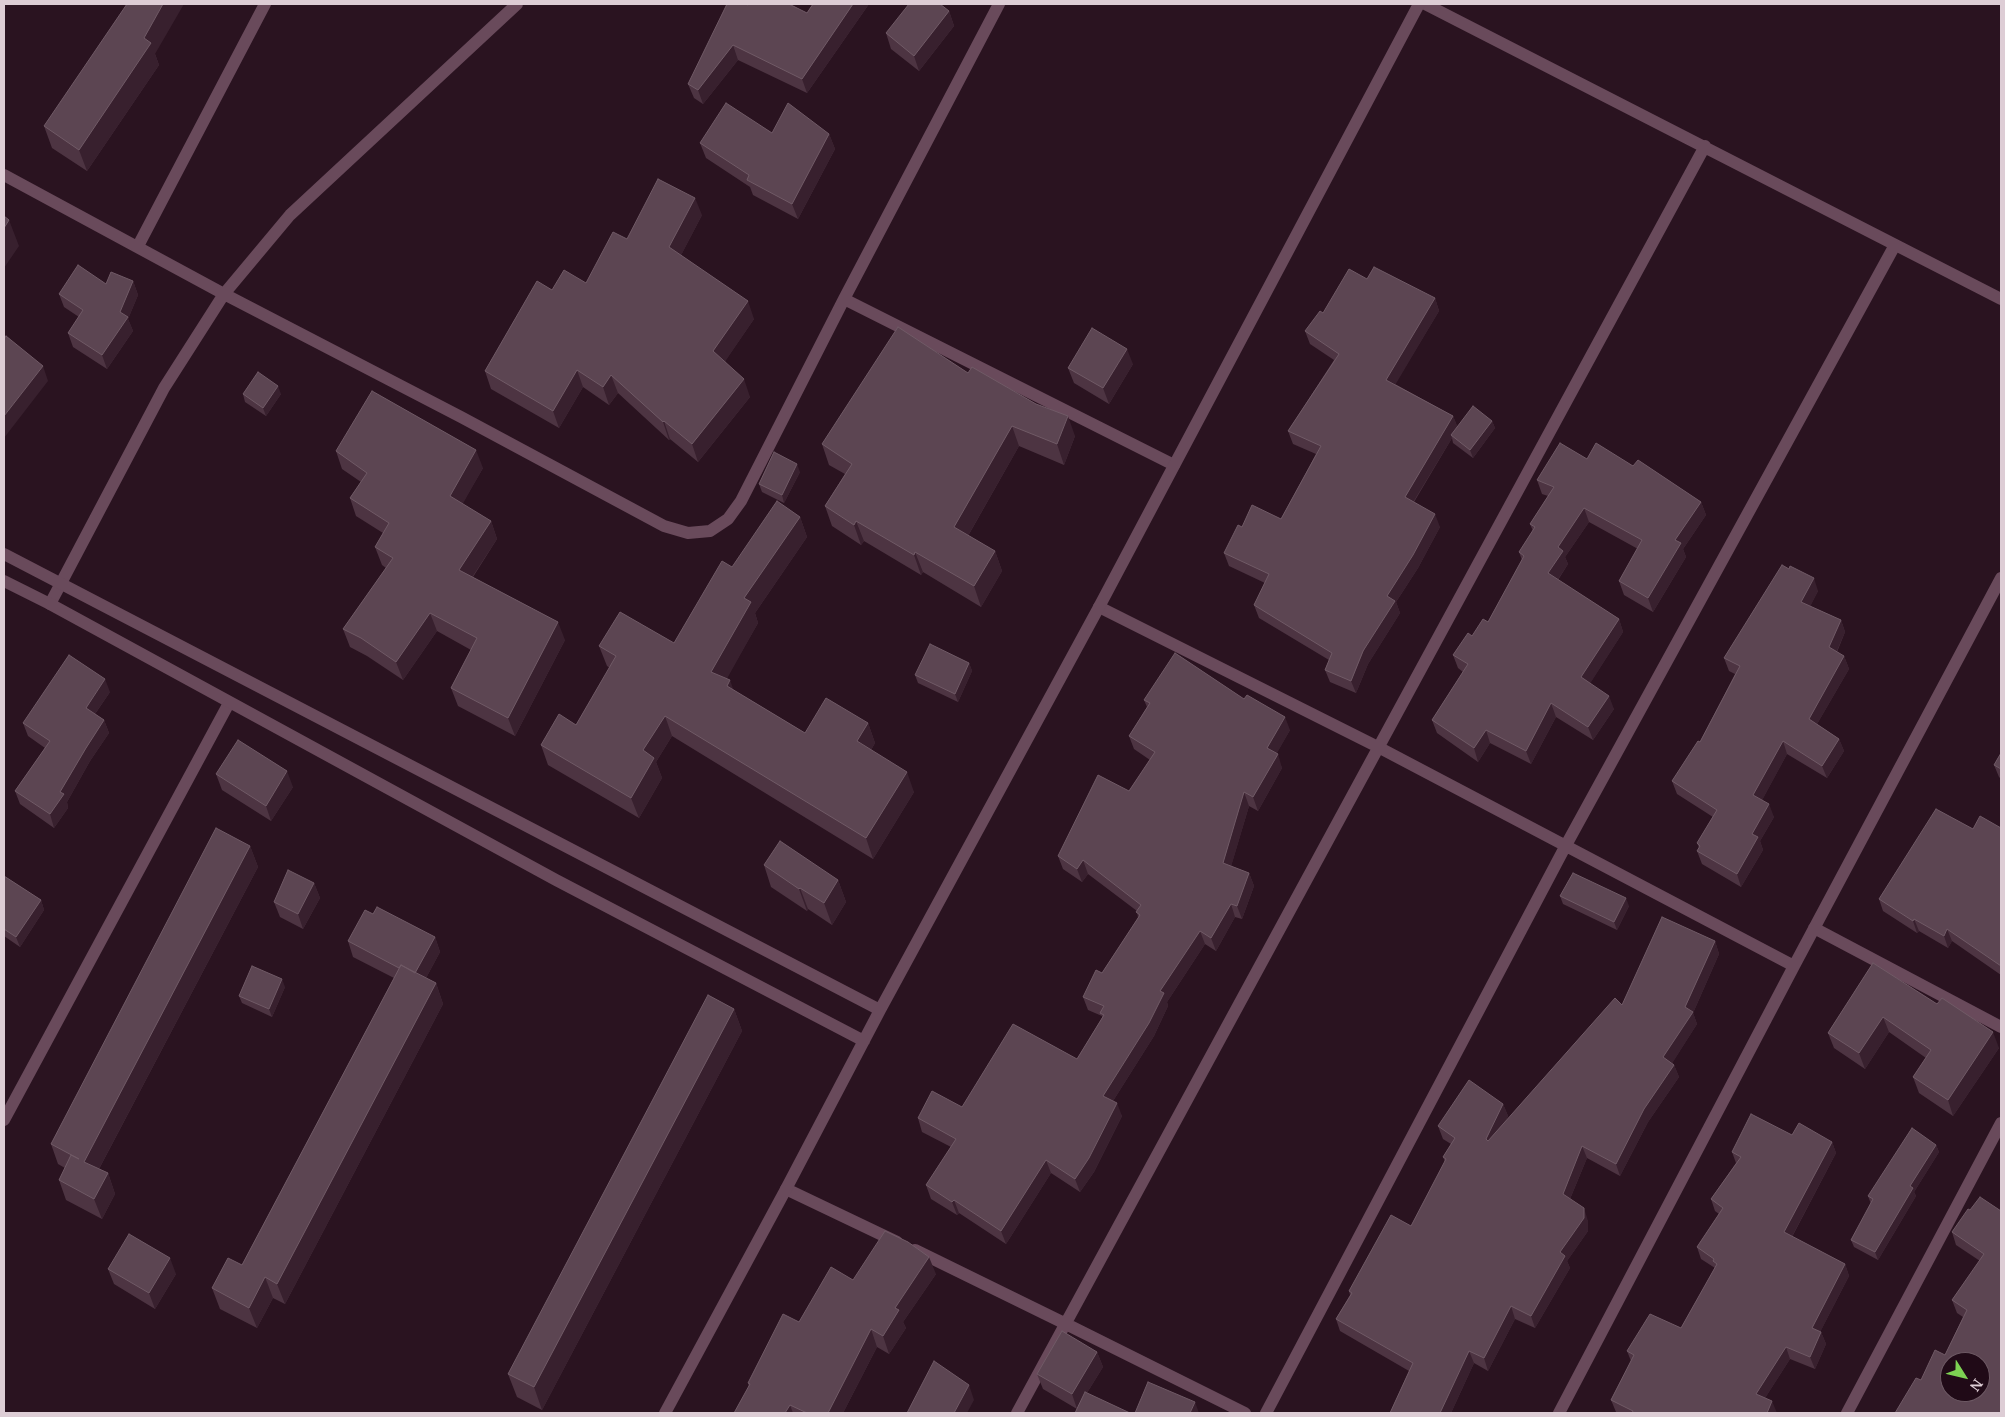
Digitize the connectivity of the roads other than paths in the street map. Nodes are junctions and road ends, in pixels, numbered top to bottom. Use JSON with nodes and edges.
{"nodes":[{"id":1,"x":265,"y":4,"type":"edge"},
{"id":2,"x":517,"y":4,"type":"edge"},
{"id":3,"x":999,"y":4,"type":"edge"},
{"id":4,"x":1419,"y":4,"type":"edge"},
{"id":5,"x":1425,"y":4,"type":"edge"},
{"id":6,"x":1705,"y":146,"type":"junction"},
{"id":7,"x":4,"y":175,"type":"edge"},
{"id":8,"x":1895,"y":245,"type":"junction"},
{"id":9,"x":138,"y":246,"type":"junction"},
{"id":10,"x":224,"y":294,"type":"junction"},
{"id":11,"x":2001,"y":298,"type":"edge"},
{"id":12,"x":844,"y":299,"type":"junction"},
{"id":13,"x":1174,"y":465,"type":"junction"},
{"id":14,"x":4,"y":554,"type":"edge"},
{"id":15,"x":2001,"y":578,"type":"edge"},
{"id":16,"x":4,"y":581,"type":"edge"},
{"id":17,"x":61,"y":582,"type":"junction"},
{"id":18,"x":50,"y":604,"type":"junction"},
{"id":19,"x":1099,"y":607,"type":"junction"},
{"id":20,"x":229,"y":703,"type":"junction"},
{"id":21,"x":1378,"y":747,"type":"junction"},
{"id":22,"x":1565,"y":847,"type":"junction"},
{"id":23,"x":1814,"y":928,"type":"junction"},
{"id":24,"x":1794,"y":966,"type":"junction"},
{"id":25,"x":880,"y":1010,"type":"junction"},
{"id":26,"x":2001,"y":1027,"type":"edge"},
{"id":27,"x":864,"y":1040,"type":"junction"},
{"id":28,"x":4,"y":1120,"type":"edge"},
{"id":29,"x":2001,"y":1123,"type":"edge"},
{"id":30,"x":786,"y":1188,"type":"junction"},
{"id":31,"x":1066,"y":1324,"type":"junction"},
{"id":32,"x":665,"y":1413,"type":"edge"},
{"id":33,"x":1017,"y":1413,"type":"edge"},
{"id":34,"x":1245,"y":1413,"type":"edge"},
{"id":35,"x":1266,"y":1413,"type":"edge"},
{"id":36,"x":1560,"y":1413,"type":"edge"},
{"id":37,"x":1847,"y":1413,"type":"edge"}],
"edges":[{"from":1,"to":9,"type":"street"},
{"from":2,"to":10,"type":"street"},
{"from":3,"to":12,"type":"street"},
{"from":4,"to":13,"type":"street"},
{"from":5,"to":6,"type":"street"},
{"from":6,"to":8,"type":"street"},
{"from":6,"to":21,"type":"street"},
{"from":7,"to":9,"type":"street"},
{"from":8,"to":11,"type":"street"},
{"from":8,"to":22,"type":"street"},
{"from":9,"to":10,"type":"street"},
{"from":10,"to":12,"type":"street"},
{"from":10,"to":17,"type":"street"},
{"from":12,"to":13,"type":"street"},
{"from":13,"to":19,"type":"street"},
{"from":14,"to":17,"type":"street"},
{"from":15,"to":23,"type":"street"},
{"from":16,"to":18,"type":"street"},
{"from":17,"to":18,"type":"street"},
{"from":17,"to":25,"type":"street"},
{"from":18,"to":20,"type":"street"},
{"from":19,"to":21,"type":"street"},
{"from":19,"to":25,"type":"street"},
{"from":20,"to":27,"type":"street"},
{"from":20,"to":28,"type":"street"},
{"from":21,"to":22,"type":"street"},
{"from":21,"to":31,"type":"street"},
{"from":22,"to":24,"type":"street"},
{"from":22,"to":35,"type":"street"},
{"from":23,"to":24,"type":"street"},
{"from":23,"to":26,"type":"street"},
{"from":24,"to":36,"type":"street"},
{"from":25,"to":27,"type":"street"},
{"from":27,"to":30,"type":"street"},
{"from":29,"to":37,"type":"street"},
{"from":30,"to":31,"type":"street"},
{"from":30,"to":32,"type":"street"},
{"from":31,"to":33,"type":"street"},
{"from":31,"to":34,"type":"street"}]}
